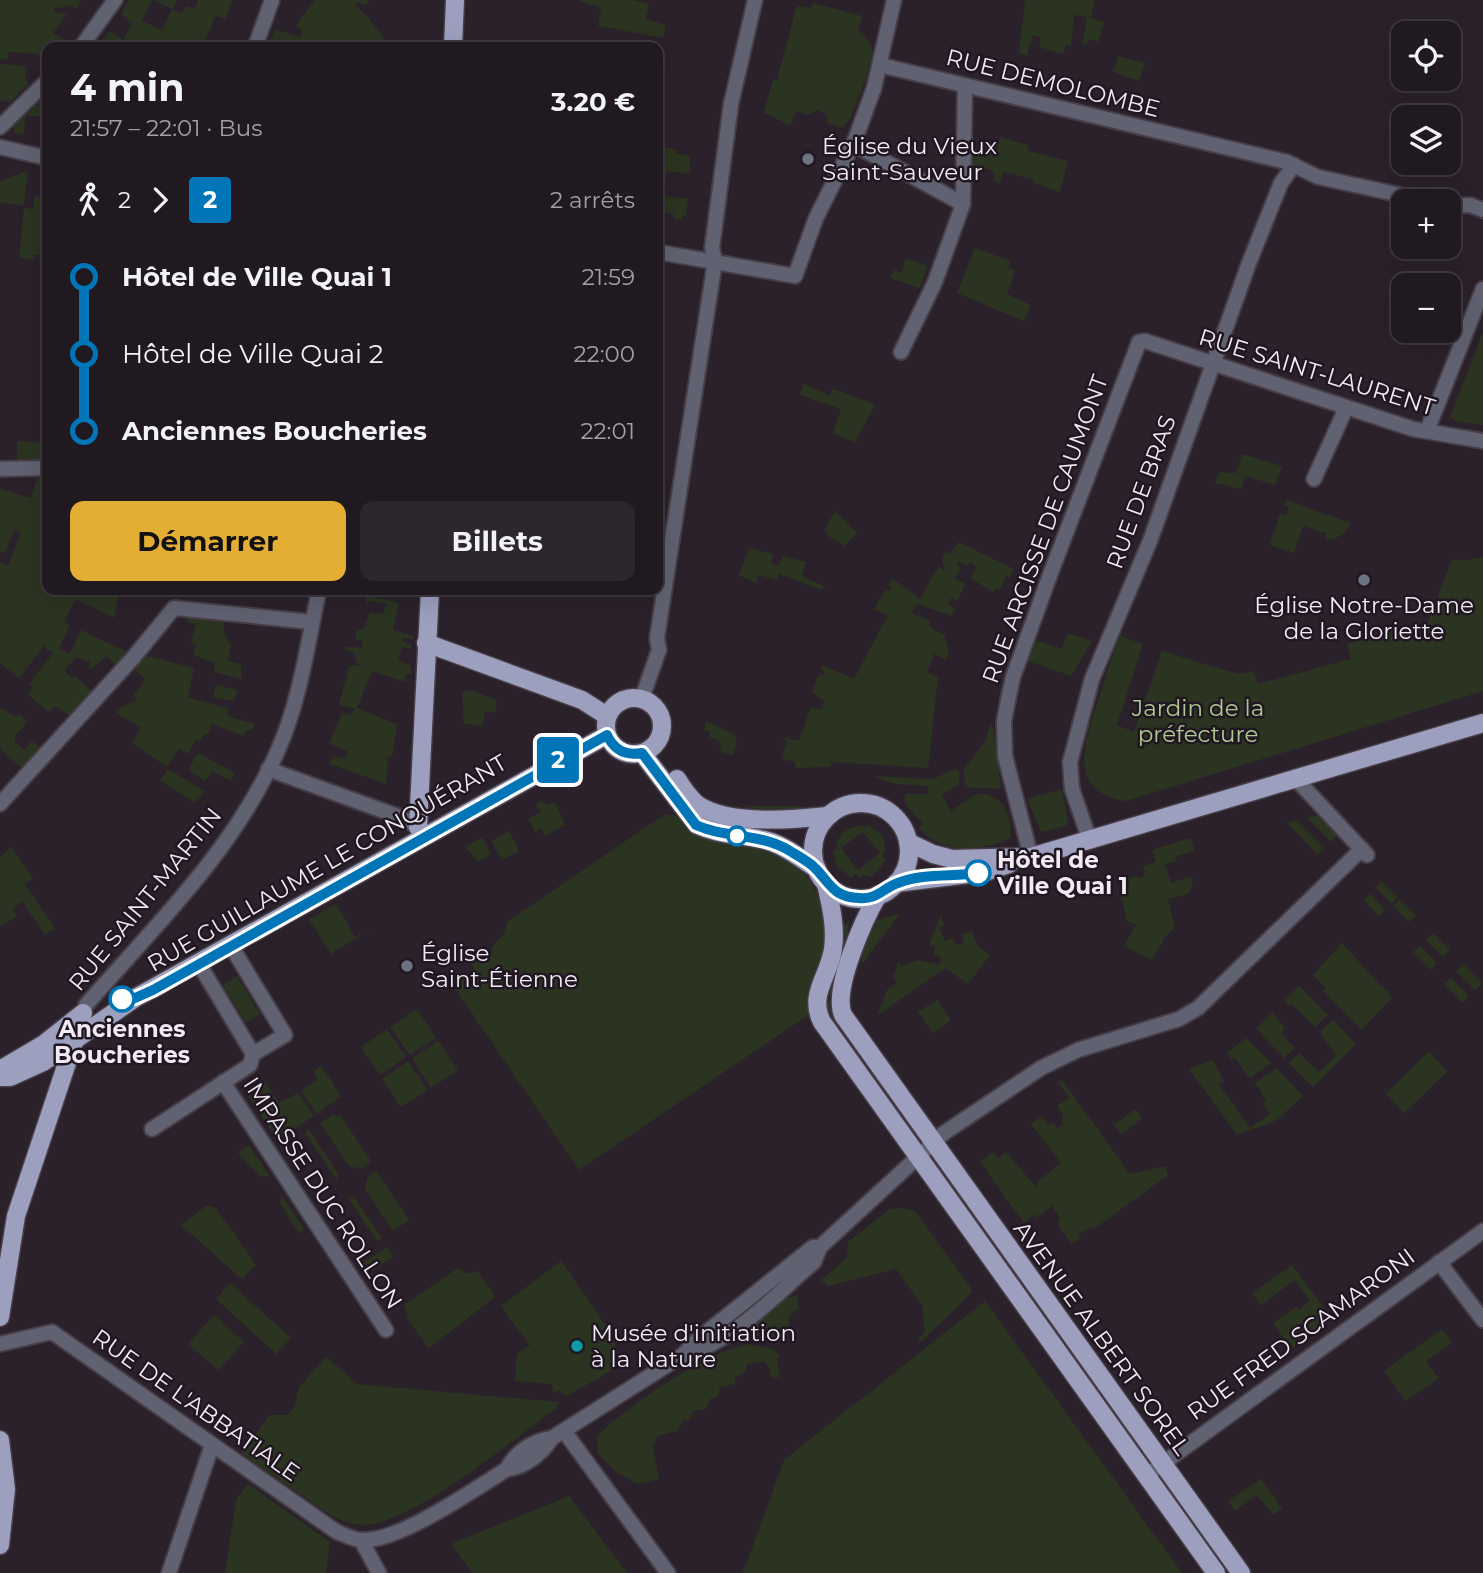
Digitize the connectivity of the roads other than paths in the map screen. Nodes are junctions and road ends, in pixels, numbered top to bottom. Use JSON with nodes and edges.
{"nodes":[{"id":1,"x":115,"y":0,"type":"edge"},
{"id":2,"x":272,"y":0,"type":"edge"},
{"id":3,"x":455,"y":0,"type":"edge"},
{"id":4,"x":755,"y":0,"type":"edge"},
{"id":5,"x":894,"y":0,"type":"edge"},
{"id":6,"x":85,"y":42,"type":"edge"},
{"id":7,"x":258,"y":42,"type":"edge"},
{"id":8,"x":453,"y":42,"type":"edge"},
{"id":9,"x":880,"y":65,"type":"junction"},
{"id":10,"x":42,"y":86,"type":"edge"},
{"id":11,"x":965,"y":86,"type":"junction"},
{"id":12,"x":0,"y":127,"type":"edge"},
{"id":13,"x":853,"y":144,"type":"junction"},
{"id":14,"x":0,"y":147,"type":"edge"},
{"id":15,"x":42,"y":157,"type":"edge"},
{"id":16,"x":1294,"y":165,"type":"junction"},
{"id":17,"x":1391,"y":193,"type":"edge"},
{"id":18,"x":962,"y":204,"type":"junction"},
{"id":19,"x":1461,"y":205,"type":"edge"},
{"id":20,"x":1483,"y":210,"type":"edge"},
{"id":21,"x":663,"y":253,"type":"edge"},
{"id":22,"x":715,"y":261,"type":"junction"},
{"id":23,"x":1483,"y":289,"type":"edge"},
{"id":24,"x":1139,"y":342,"type":"joint"},
{"id":25,"x":901,"y":352,"type":"dead end"},
{"id":26,"x":1211,"y":363,"type":"junction"},
{"id":27,"x":1346,"y":408,"type":"junction"},
{"id":28,"x":1427,"y":431,"type":"junction"},
{"id":29,"x":1483,"y":441,"type":"edge"},
{"id":30,"x":42,"y":468,"type":"edge"},
{"id":31,"x":0,"y":469,"type":"edge"},
{"id":32,"x":1314,"y":479,"type":"dead end"},
{"id":33,"x":318,"y":595,"type":"edge"},
{"id":34,"x":430,"y":595,"type":"edge"},
{"id":35,"x":312,"y":622,"type":"junction"},
{"id":36,"x":426,"y":643,"type":"junction"},
{"id":37,"x":642,"y":698,"type":"junction"},
{"id":38,"x":607,"y":716,"type":"junction"},
{"id":39,"x":1483,"y":723,"type":"edge"},
{"id":40,"x":607,"y":735,"type":"junction"},
{"id":41,"x":646,"y":750,"type":"junction"},
{"id":42,"x":268,"y":769,"type":"junction"},
{"id":43,"x":1296,"y":779,"type":"junction"},
{"id":44,"x":0,"y":804,"type":"edge"},
{"id":45,"x":827,"y":816,"type":"junction"},
{"id":46,"x":421,"y":832,"type":"junction"},
{"id":47,"x":1090,"y":841,"type":"junction"},
{"id":48,"x":908,"y":842,"type":"junction"},
{"id":49,"x":1026,"y":858,"type":"junction"},
{"id":50,"x":821,"y":877,"type":"junction"},
{"id":51,"x":896,"y":883,"type":"junction"},
{"id":52,"x":878,"y":895,"type":"junction"},
{"id":53,"x":231,"y":946,"type":"junction"},
{"id":54,"x":199,"y":964,"type":"junction"},
{"id":55,"x":83,"y":1013,"type":"junction"},
{"id":56,"x":75,"y":1040,"type":"junction"},
{"id":57,"x":44,"y":1044,"type":"junction"},
{"id":58,"x":253,"y":1054,"type":"junction"},
{"id":59,"x":0,"y":1070,"type":"edge"},
{"id":60,"x":0,"y":1077,"type":"edge"},
{"id":61,"x":223,"y":1082,"type":"junction"},
{"id":62,"x":152,"y":1129,"type":"dead end"},
{"id":63,"x":938,"y":1139,"type":"junction"},
{"id":64,"x":919,"y":1157,"type":"junction"},
{"id":65,"x":1483,"y":1231,"type":"edge"},
{"id":66,"x":1440,"y":1262,"type":"junction"},
{"id":67,"x":0,"y":1317,"type":"edge"},
{"id":68,"x":1483,"y":1321,"type":"edge"},
{"id":69,"x":386,"y":1330,"type":"dead end"},
{"id":70,"x":0,"y":1344,"type":"edge"},
{"id":71,"x":558,"y":1434,"type":"junction"},
{"id":72,"x":0,"y":1440,"type":"edge"},
{"id":73,"x":212,"y":1445,"type":"junction"},
{"id":74,"x":1163,"y":1463,"type":"junction"},
{"id":75,"x":1147,"y":1475,"type":"junction"},
{"id":76,"x":3,"y":1508,"type":"edge"},
{"id":77,"x":361,"y":1540,"type":"junction"},
{"id":78,"x":0,"y":1545,"type":"edge"},
{"id":79,"x":170,"y":1573,"type":"edge"},
{"id":80,"x":379,"y":1573,"type":"edge"},
{"id":81,"x":668,"y":1573,"type":"edge"},
{"id":82,"x":1216,"y":1573,"type":"edge"},
{"id":83,"x":1241,"y":1573,"type":"edge"}],
"edges":[{"from":1,"to":6,"type":"street"},
{"from":2,"to":7,"type":"street"},
{"from":3,"to":8,"type":"main road"},
{"from":4,"to":22,"type":"street"},
{"from":5,"to":9,"type":"street"},
{"from":9,"to":11,"type":"street","name":"RUE DEMOLOMBE"},
{"from":9,"to":13,"type":"street"},
{"from":10,"to":12,"type":"street"},
{"from":11,"to":16,"type":"street","name":"RUE DEMOLOMBE"},
{"from":11,"to":18,"type":"street"},
{"from":13,"to":18,"type":"street"},
{"from":13,"to":22,"type":"street"},
{"from":14,"to":15,"type":"street"},
{"from":16,"to":17,"type":"street","name":"RUE DEMOLOMBE"},
{"from":16,"to":26,"type":"street","name":"RUE DE BRAS"},
{"from":18,"to":25,"type":"street"},
{"from":19,"to":20,"type":"street"},
{"from":21,"to":22,"type":"street"},
{"from":22,"to":37,"type":"street"},
{"from":23,"to":28,"type":"street"},
{"from":24,"to":26,"type":"street","name":"RUE SAINT-LAURENT"},
{"from":24,"to":49,"type":"street","name":"RUE ARCISSE DE CAUMONT"},
{"from":26,"to":27,"type":"street","name":"RUE SAINT-LAURENT"},
{"from":26,"to":47,"type":"street","name":"RUE DE BRAS"},
{"from":27,"to":28,"type":"street","name":"RUE SAINT-LAURENT"},
{"from":27,"to":32,"type":"street"},
{"from":28,"to":29,"type":"street","name":"RUE SAINT-LAURENT"},
{"from":30,"to":31,"type":"street"},
{"from":33,"to":35,"type":"street","name":"RUE SAINT-MARTIN"},
{"from":34,"to":36,"type":"main road"},
{"from":35,"to":42,"type":"street","name":"RUE SAINT-MARTIN"},
{"from":35,"to":44,"type":"street"},
{"from":36,"to":38,"type":"main road"},
{"from":36,"to":46,"type":"main road"},
{"from":37,"to":38,"type":"main road"},
{"from":37,"to":41,"type":"main road"},
{"from":38,"to":40,"type":"main road"},
{"from":39,"to":43,"type":"main road"},
{"from":40,"to":41,"type":"main road"},
{"from":40,"to":46,"type":"main road","name":"RUE GUILLAUME LE CONQUÉRANT"},
{"from":41,"to":45,"type":"main road"},
{"from":41,"to":50,"type":"main road"},
{"from":42,"to":46,"type":"street"},
{"from":42,"to":55,"type":"street","name":"RUE SAINT-MARTIN"},
{"from":43,"to":47,"type":"main road"},
{"from":43,"to":63,"type":"street"},
{"from":45,"to":48,"type":"main road"},
{"from":45,"to":50,"type":"main road"},
{"from":46,"to":53,"type":"main road","name":"RUE GUILLAUME LE CONQUÉRANT"},
{"from":47,"to":49,"type":"main road"},
{"from":48,"to":49,"type":"main road"},
{"from":48,"to":51,"type":"main road"},
{"from":49,"to":51,"type":"main road"},
{"from":50,"to":52,"type":"main road"},
{"from":50,"to":64,"type":"main road","name":"AVENUE ALBERT SOREL"},
{"from":51,"to":52,"type":"main road"},
{"from":52,"to":63,"type":"main road","name":"AVENUE ALBERT SOREL"},
{"from":53,"to":54,"type":"main road","name":"RUE GUILLAUME LE CONQUÉRANT"},
{"from":53,"to":58,"type":"street"},
{"from":54,"to":56,"type":"main road","name":"RUE GUILLAUME LE CONQUÉRANT"},
{"from":54,"to":58,"type":"street"},
{"from":55,"to":56,"type":"street","name":"RUE SAINT-MARTIN"},
{"from":55,"to":57,"type":"main road"},
{"from":56,"to":57,"type":"main road"},
{"from":56,"to":60,"type":"main road","name":"RUE GUILLAUME LE CONQUÉRANT"},
{"from":56,"to":67,"type":"main road"},
{"from":57,"to":59,"type":"main road"},
{"from":58,"to":61,"type":"street"},
{"from":61,"to":62,"type":"street"},
{"from":61,"to":69,"type":"street","name":"IMPASSE DUC ROLLON"},
{"from":63,"to":64,"type":"street"},
{"from":63,"to":74,"type":"main road","name":"AVENUE ALBERT SOREL"},
{"from":64,"to":71,"type":"street"},
{"from":64,"to":75,"type":"main road","name":"AVENUE ALBERT SOREL"},
{"from":65,"to":66,"type":"street","name":"RUE FRED SCAMARONI"},
{"from":66,"to":68,"type":"street"},
{"from":66,"to":74,"type":"street","name":"RUE FRED SCAMARONI"},
{"from":70,"to":73,"type":"street","name":"RUE DE L'ABBATIALE"},
{"from":71,"to":77,"type":"street"},
{"from":71,"to":81,"type":"street"},
{"from":72,"to":76,"type":"main road"},
{"from":73,"to":77,"type":"street","name":"RUE DE L'ABBATIALE"},
{"from":73,"to":79,"type":"street"},
{"from":74,"to":75,"type":"street","name":"RUE FRED SCAMARONI"},
{"from":74,"to":83,"type":"main road","name":"AVENUE ALBERT SOREL"},
{"from":75,"to":82,"type":"main road","name":"AVENUE ALBERT SOREL"},
{"from":76,"to":78,"type":"main road"},
{"from":77,"to":80,"type":"street"}]}
